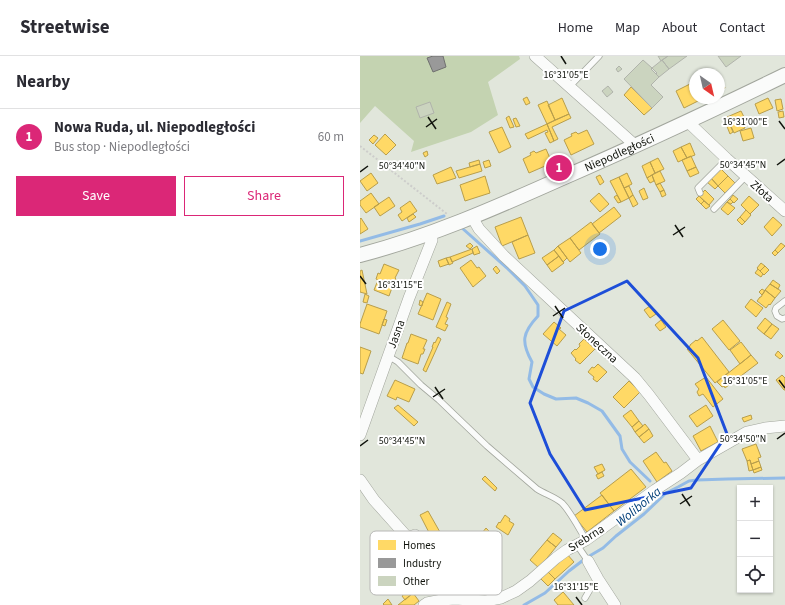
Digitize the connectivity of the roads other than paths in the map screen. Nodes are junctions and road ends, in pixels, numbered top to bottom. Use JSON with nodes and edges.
{"nodes":[{"id":1,"x":534,"y":56,"type":"edge"},
{"id":2,"x":599,"y":56,"type":"edge"},
{"id":3,"x":785,"y":75,"type":"edge"},
{"id":4,"x":569,"y":87,"type":"junction"},
{"id":5,"x":687,"y":121,"type":"junction"},
{"id":6,"x":636,"y":146,"type":"junction"},
{"id":7,"x":727,"y":159,"type":"junction"},
{"id":8,"x":746,"y":176,"type":"junction"},
{"id":9,"x":700,"y":193,"type":"dead end"},
{"id":10,"x":714,"y":209,"type":"dead end"},
{"id":11,"x":785,"y":210,"type":"edge"},
{"id":12,"x":472,"y":217,"type":"junction"},
{"id":13,"x":431,"y":233,"type":"junction"},
{"id":14,"x":360,"y":255,"type":"edge"},
{"id":15,"x":785,"y":301,"type":"edge"},
{"id":16,"x":785,"y":318,"type":"edge"},
{"id":17,"x":388,"y":356,"type":"junction"},
{"id":18,"x":785,"y":426,"type":"edge"},
{"id":19,"x":360,"y":435,"type":"edge"},
{"id":20,"x":698,"y":460,"type":"junction"},
{"id":21,"x":360,"y":480,"type":"edge"},
{"id":22,"x":402,"y":531,"type":"edge"},
{"id":23,"x":584,"y":550,"type":"junction"},
{"id":24,"x":598,"y":578,"type":"junction"},
{"id":25,"x":585,"y":598,"type":"dead end"},
{"id":26,"x":424,"y":605,"type":"edge"},
{"id":27,"x":615,"y":605,"type":"edge"}],
"edges":[{"from":1,"to":4,"type":"street"},
{"from":2,"to":4,"type":"lane"},
{"from":3,"to":5,"type":"street","name":"Niepodległości"},
{"from":4,"to":6,"type":"street"},
{"from":5,"to":6,"type":"street","name":"Niepodległości"},
{"from":5,"to":7,"type":"street","name":"Złota"},
{"from":6,"to":12,"type":"street","name":"Niepodległości"},
{"from":7,"to":8,"type":"street","name":"Złota"},
{"from":7,"to":9,"type":"lane"},
{"from":8,"to":10,"type":"lane"},
{"from":8,"to":11,"type":"street","name":"Złota"},
{"from":12,"to":13,"type":"street","name":"Niepodległości"},
{"from":12,"to":20,"type":"street","name":"Słoneczna"},
{"from":13,"to":14,"type":"street","name":"Niepodległości"},
{"from":13,"to":17,"type":"street","name":"Jasna"},
{"from":15,"to":16,"type":"lane"},
{"from":17,"to":19,"type":"street","name":"Jasna"},
{"from":17,"to":23,"type":"lane"},
{"from":18,"to":20,"type":"street","name":"Srebrna"},
{"from":20,"to":23,"type":"street","name":"Srebrna"},
{"from":21,"to":22,"type":"street"},
{"from":23,"to":24,"type":"street"},
{"from":23,"to":26,"type":"street","name":"Srebrna"},
{"from":24,"to":25,"type":"lane"},
{"from":24,"to":27,"type":"street"}]}
